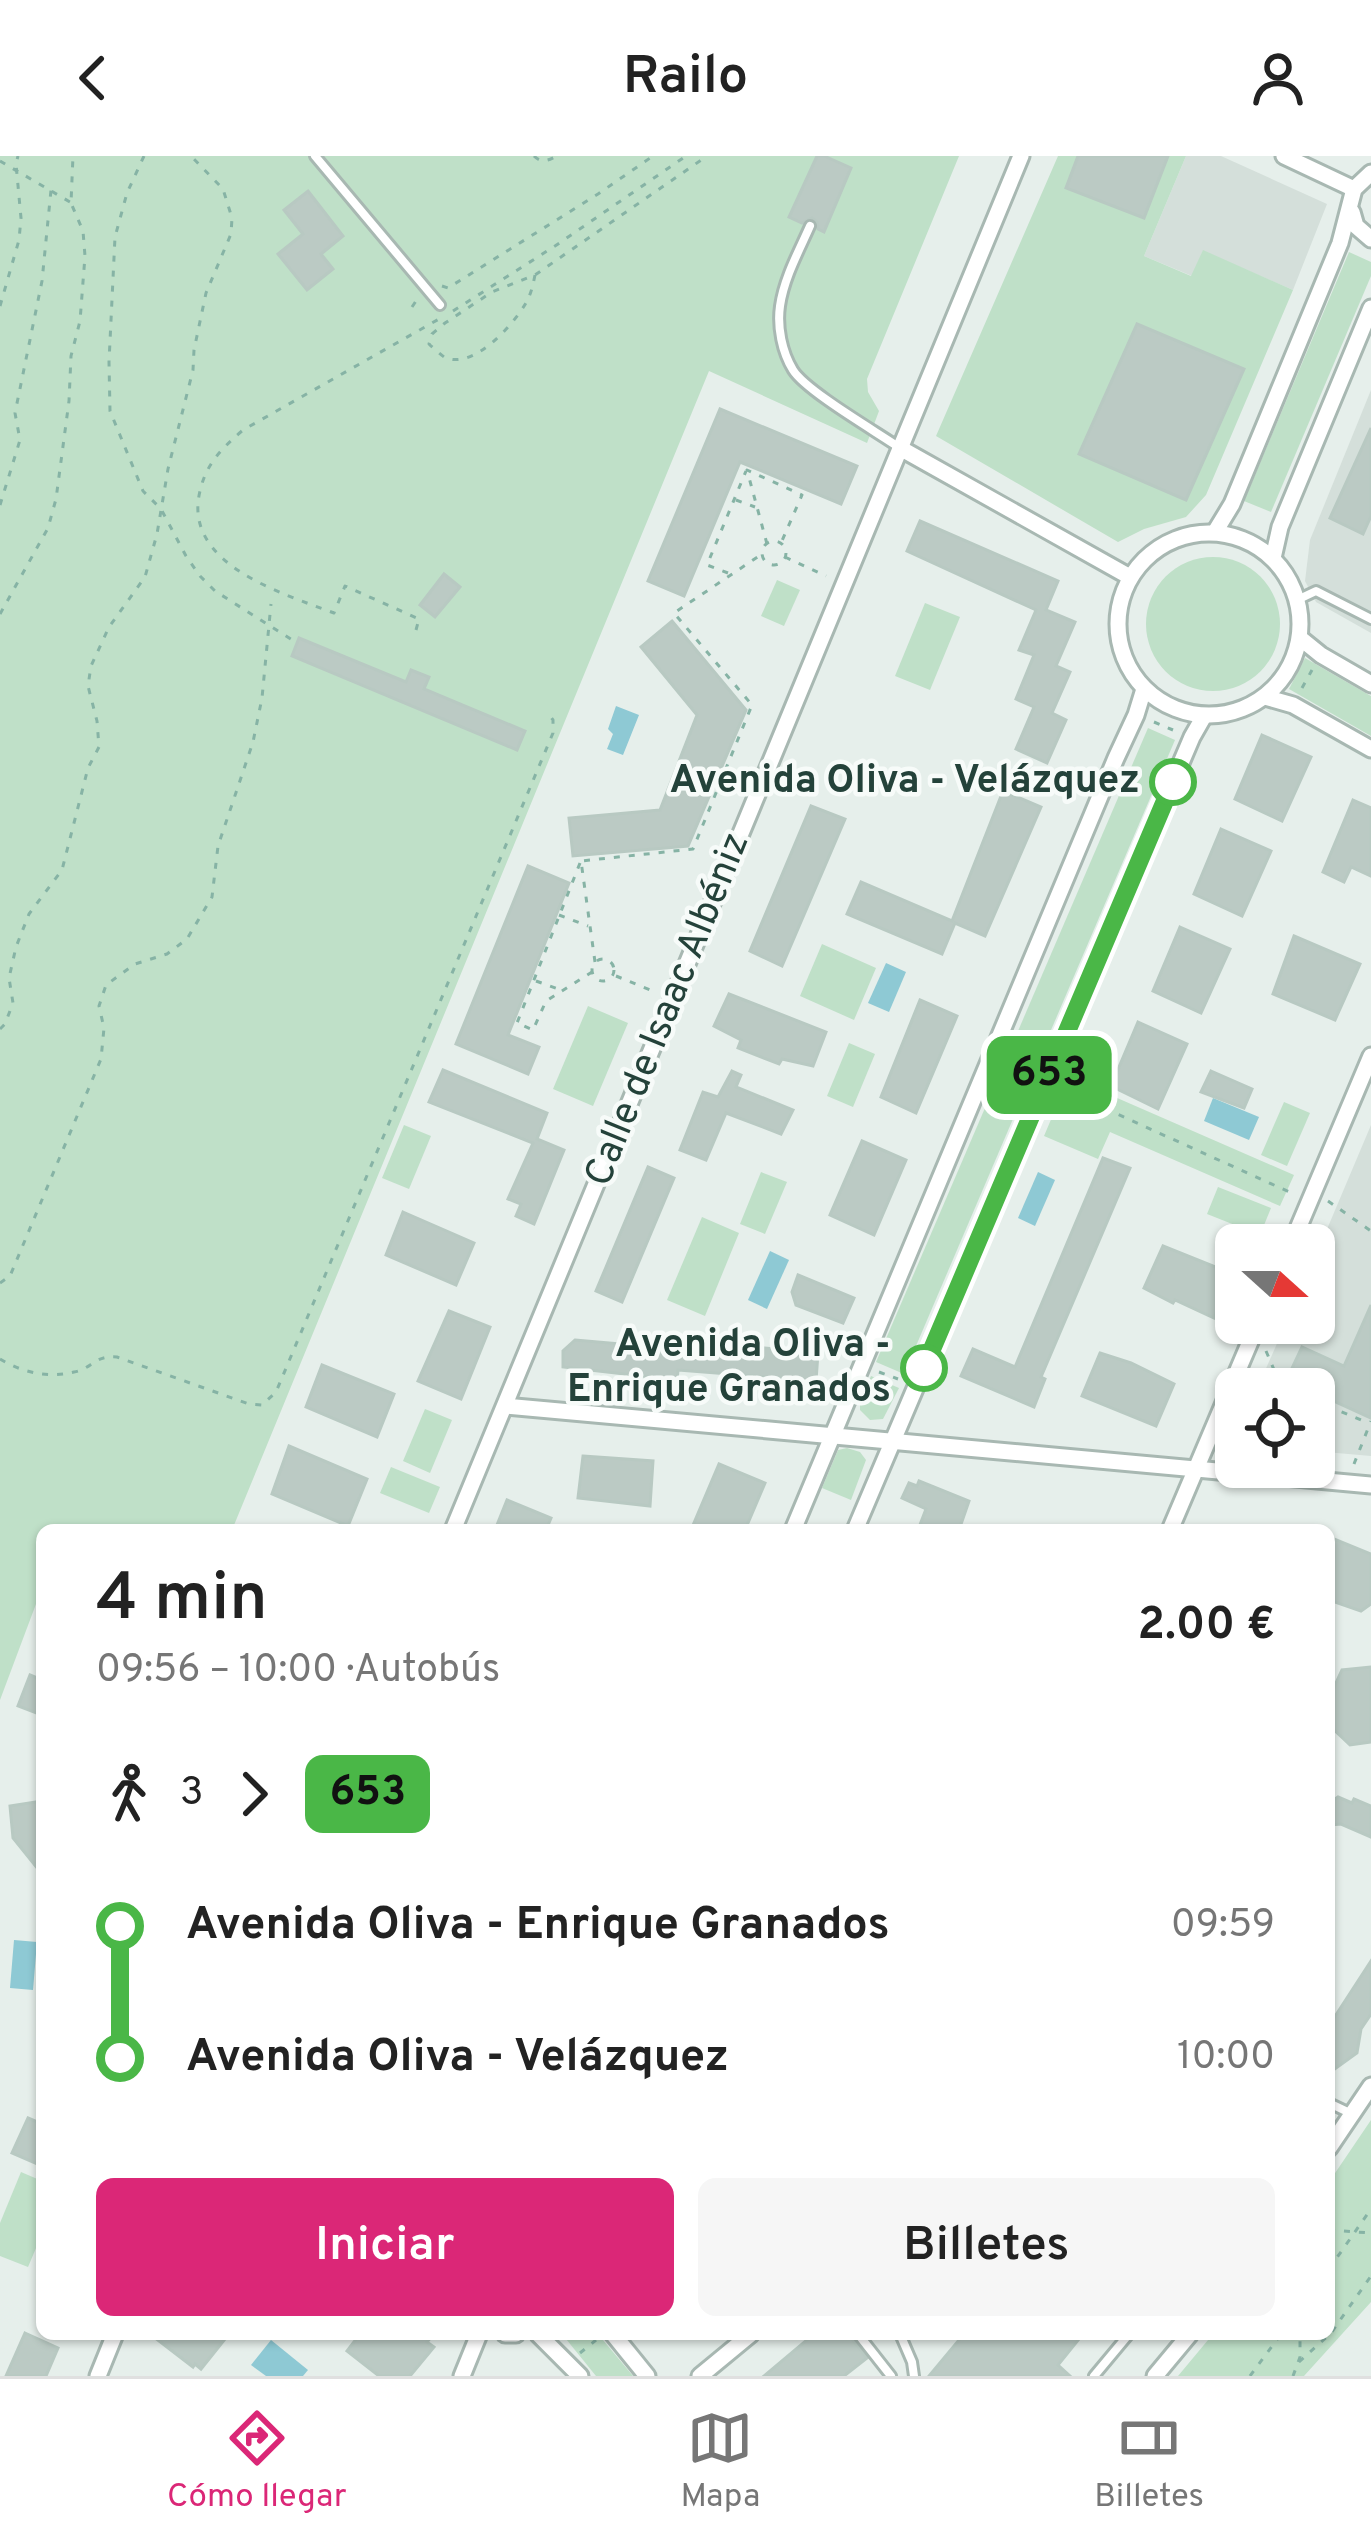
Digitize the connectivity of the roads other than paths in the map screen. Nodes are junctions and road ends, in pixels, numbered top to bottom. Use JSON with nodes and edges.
{"nodes":[{"id":1,"x":315,"y":156,"type":"edge"},
{"id":2,"x":1021,"y":156,"type":"edge"},
{"id":3,"x":1284,"y":156,"type":"edge"},
{"id":4,"x":1370,"y":172,"type":"edge"},
{"id":5,"x":1354,"y":189,"type":"junction"},
{"id":6,"x":1351,"y":209,"type":"junction"},
{"id":7,"x":810,"y":226,"type":"dead end"},
{"id":8,"x":1371,"y":239,"type":"edge"},
{"id":9,"x":440,"y":304,"type":"dead end"},
{"id":10,"x":1371,"y":308,"type":"edge"},
{"id":11,"x":900,"y":448,"type":"junction"},
{"id":12,"x":1215,"y":532,"type":"junction"},
{"id":13,"x":1273,"y":558,"type":"junction"},
{"id":14,"x":1130,"y":577,"type":"junction"},
{"id":15,"x":1297,"y":600,"type":"junction"},
{"id":16,"x":1371,"y":620,"type":"edge"},
{"id":17,"x":1300,"y":638,"type":"junction"},
{"id":18,"x":1371,"y":684,"type":"edge"},
{"id":19,"x":1144,"y":689,"type":"junction"},
{"id":20,"x":1265,"y":697,"type":"junction"},
{"id":21,"x":1204,"y":716,"type":"junction"},
{"id":22,"x":1371,"y":749,"type":"edge"},
{"id":23,"x":1371,"y":1056,"type":"edge"},
{"id":24,"x":1300,"y":1224,"type":"edge"},
{"id":25,"x":1249,"y":1344,"type":"edge"},
{"id":26,"x":506,"y":1406,"type":"junction"},
{"id":27,"x":833,"y":1434,"type":"junction"},
{"id":28,"x":894,"y":1442,"type":"junction"},
{"id":29,"x":1196,"y":1469,"type":"junction"},
{"id":30,"x":1371,"y":1485,"type":"edge"},
{"id":31,"x":456,"y":1524,"type":"edge"},
{"id":32,"x":796,"y":1524,"type":"edge"},
{"id":33,"x":858,"y":1524,"type":"edge"},
{"id":34,"x":1173,"y":1524,"type":"edge"},
{"id":35,"x":1371,"y":2086,"type":"edge"},
{"id":36,"x":1335,"y":2106,"type":"edge"},
{"id":37,"x":1353,"y":2115,"type":"junction"},
{"id":38,"x":1335,"y":2140,"type":"edge"},
{"id":39,"x":113,"y":2340,"type":"edge"},
{"id":40,"x":477,"y":2340,"type":"edge"},
{"id":41,"x":545,"y":2340,"type":"edge"},
{"id":42,"x":618,"y":2340,"type":"edge"},
{"id":43,"x":744,"y":2340,"type":"edge"},
{"id":44,"x":862,"y":2340,"type":"edge"},
{"id":45,"x":904,"y":2340,"type":"edge"},
{"id":46,"x":1124,"y":2340,"type":"edge"},
{"id":47,"x":1185,"y":2340,"type":"edge"},
{"id":48,"x":98,"y":2376,"type":"edge"},
{"id":49,"x":462,"y":2376,"type":"edge"},
{"id":50,"x":580,"y":2376,"type":"edge"},
{"id":51,"x":647,"y":2376,"type":"edge"},
{"id":52,"x":700,"y":2376,"type":"edge"},
{"id":53,"x":891,"y":2376,"type":"edge"},
{"id":54,"x":914,"y":2376,"type":"edge"},
{"id":55,"x":1094,"y":2376,"type":"edge"},
{"id":56,"x":1155,"y":2376,"type":"edge"}],
"edges":[{"from":1,"to":9,"type":"lane"},
{"from":2,"to":11,"type":"street","name":"Calle de Isaac Albéniz"},
{"from":3,"to":5,"type":"street"},
{"from":4,"to":5,"type":"street"},
{"from":5,"to":6,"type":"street"},
{"from":6,"to":8,"type":"street"},
{"from":6,"to":12,"type":"street"},
{"from":7,"to":11,"type":"lane"},
{"from":10,"to":13,"type":"street"},
{"from":11,"to":14,"type":"street"},
{"from":11,"to":26,"type":"street","name":"Calle de Isaac Albéniz"},
{"from":12,"to":13,"type":"street"},
{"from":12,"to":14,"type":"street"},
{"from":13,"to":15,"type":"street"},
{"from":14,"to":19,"type":"street"},
{"from":15,"to":16,"type":"lane"},
{"from":15,"to":17,"type":"street"},
{"from":17,"to":18,"type":"street"},
{"from":17,"to":20,"type":"street"},
{"from":19,"to":21,"type":"street"},
{"from":19,"to":27,"type":"street"},
{"from":20,"to":21,"type":"street"},
{"from":20,"to":22,"type":"street"},
{"from":21,"to":28,"type":"street"},
{"from":23,"to":24,"type":"street"},
{"from":25,"to":29,"type":"street"},
{"from":26,"to":27,"type":"street"},
{"from":26,"to":31,"type":"street","name":"Calle de Isaac Albéniz"},
{"from":27,"to":28,"type":"street"},
{"from":27,"to":32,"type":"street"},
{"from":28,"to":29,"type":"street"},
{"from":28,"to":33,"type":"street"},
{"from":29,"to":30,"type":"street"},
{"from":29,"to":34,"type":"street"},
{"from":35,"to":37,"type":"street"},
{"from":36,"to":37,"type":"lane"},
{"from":37,"to":38,"type":"street"},
{"from":39,"to":48,"type":"street"},
{"from":40,"to":49,"type":"street"},
{"from":41,"to":50,"type":"street"},
{"from":42,"to":51,"type":"street"},
{"from":43,"to":52,"type":"street"},
{"from":44,"to":53,"type":"lane"},
{"from":45,"to":54,"type":"lane"},
{"from":46,"to":55,"type":"lane"},
{"from":47,"to":56,"type":"street"}]}
